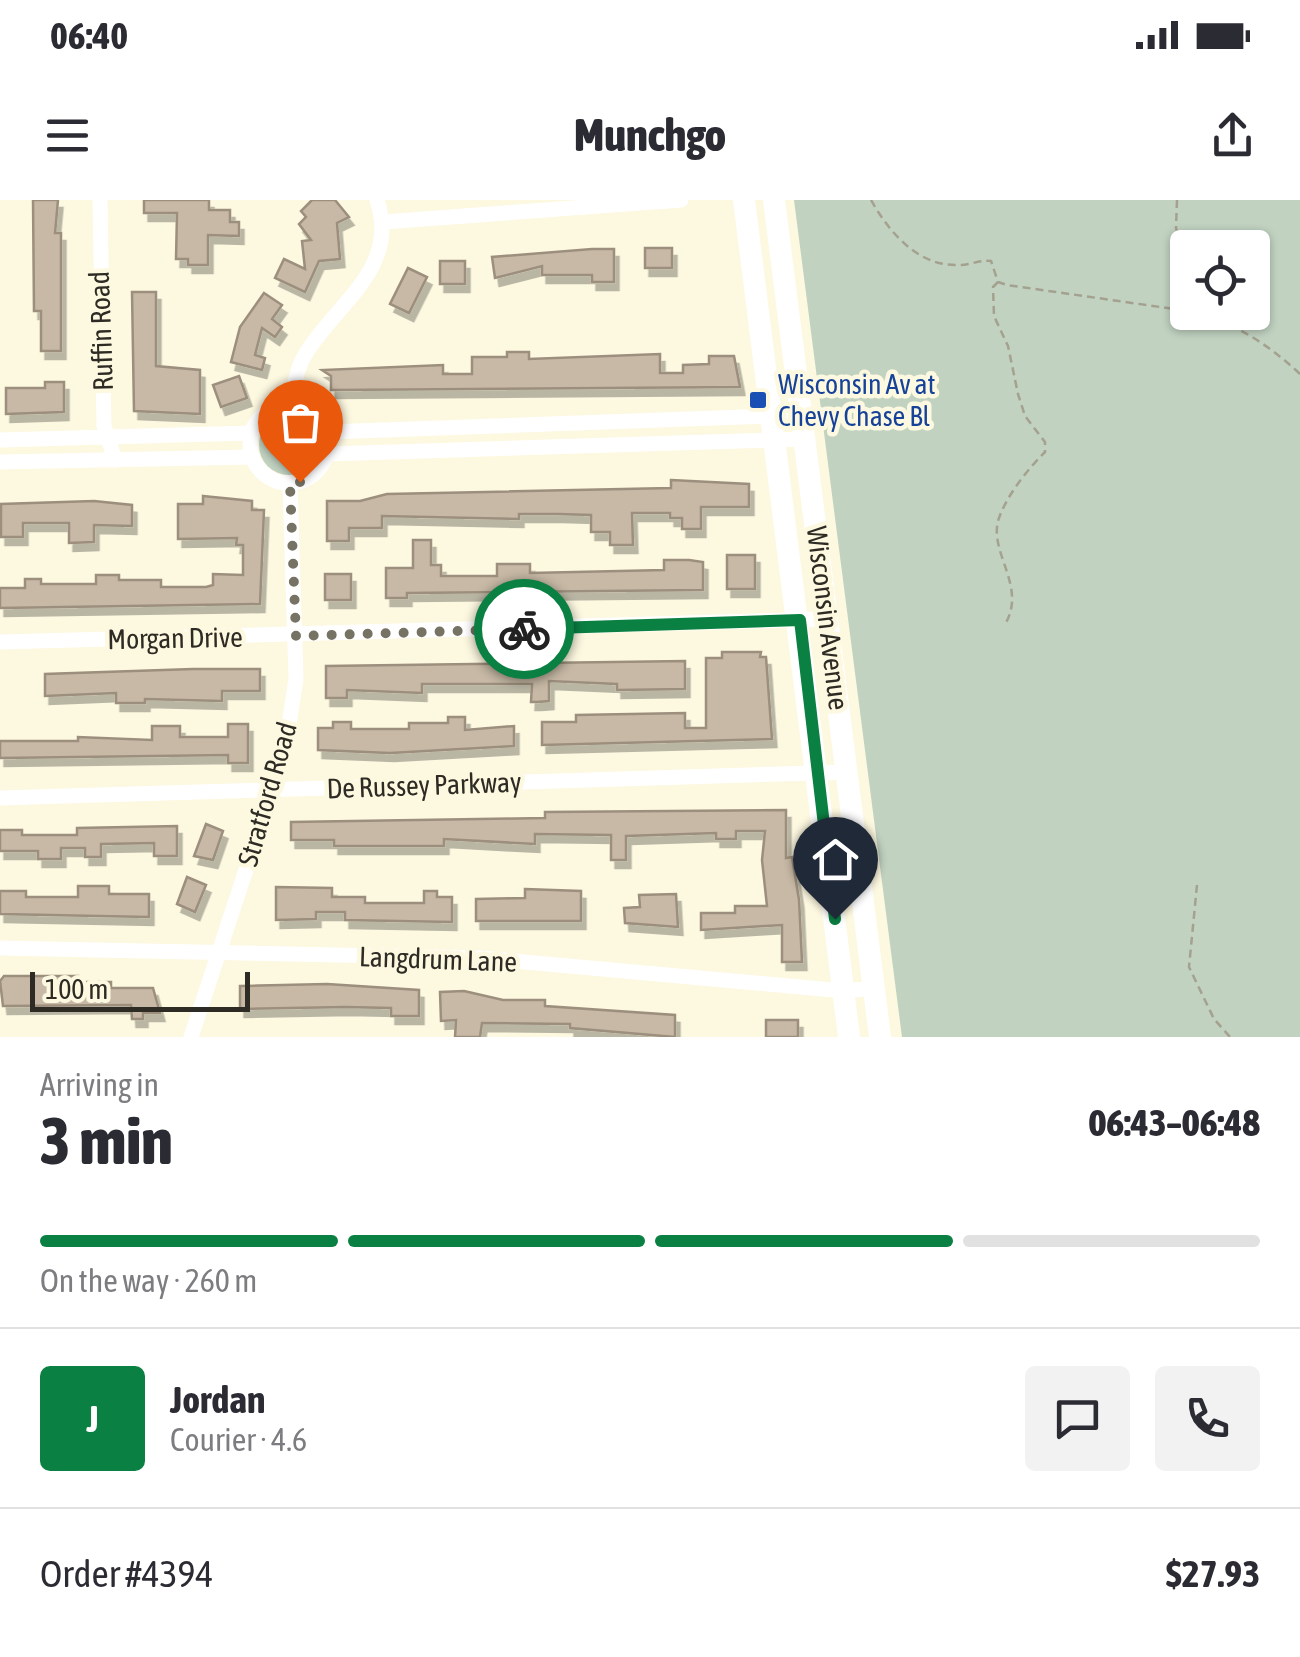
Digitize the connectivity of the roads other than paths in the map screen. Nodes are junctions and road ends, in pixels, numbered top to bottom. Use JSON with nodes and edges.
{"nodes":[{"id":1,"x":100,"y":200,"type":"edge"},
{"id":2,"x":377,"y":200,"type":"edge"},
{"id":3,"x":680,"y":200,"type":"edge"},
{"id":4,"x":744,"y":200,"type":"edge"},
{"id":5,"x":774,"y":200,"type":"edge"},
{"id":6,"x":382,"y":222,"type":"junction"},
{"id":7,"x":290,"y":405,"type":"junction"},
{"id":8,"x":543,"y":426,"type":"junction"},
{"id":9,"x":803,"y":427,"type":"junction"},
{"id":10,"x":773,"y":428,"type":"junction"},
{"id":11,"x":327,"y":432,"type":"junction"},
{"id":12,"x":252,"y":433,"type":"junction"},
{"id":13,"x":108,"y":438,"type":"junction"},
{"id":14,"x":0,"y":440,"type":"edge"},
{"id":15,"x":543,"y":449,"type":"junction"},
{"id":16,"x":328,"y":454,"type":"junction"},
{"id":17,"x":252,"y":457,"type":"junction"},
{"id":18,"x":115,"y":460,"type":"junction"},
{"id":19,"x":0,"y":462,"type":"edge"},
{"id":20,"x":290,"y":484,"type":"junction"},
{"id":21,"x":829,"y":619,"type":"junction"},
{"id":22,"x":800,"y":620,"type":"junction"},
{"id":23,"x":296,"y":636,"type":"junction"},
{"id":24,"x":0,"y":642,"type":"edge"},
{"id":25,"x":847,"y":772,"type":"junction"},
{"id":26,"x":817,"y":774,"type":"junction"},
{"id":27,"x":274,"y":790,"type":"junction"},
{"id":28,"x":0,"y":798,"type":"edge"},
{"id":29,"x":0,"y":948,"type":"edge"},
{"id":30,"x":216,"y":952,"type":"junction"},
{"id":31,"x":874,"y":988,"type":"junction"},
{"id":32,"x":844,"y":992,"type":"junction"},
{"id":33,"x":191,"y":1037,"type":"edge"},
{"id":34,"x":850,"y":1037,"type":"edge"},
{"id":35,"x":880,"y":1037,"type":"edge"}],
"edges":[{"from":1,"to":13,"type":"street","name":"Ruffin Road"},
{"from":2,"to":6,"type":"street"},
{"from":3,"to":6,"type":"street"},
{"from":4,"to":10,"type":"main road","name":"Wisconsin Avenue"},
{"from":5,"to":9,"type":"main road","name":"Wisconsin Avenue"},
{"from":6,"to":7,"type":"street"},
{"from":7,"to":11,"type":"street"},
{"from":7,"to":12,"type":"street"},
{"from":8,"to":10,"type":"street"},
{"from":8,"to":11,"type":"street"},
{"from":8,"to":15,"type":"street"},
{"from":9,"to":10,"type":"street"},
{"from":9,"to":10,"type":"street"},
{"from":9,"to":21,"type":"main road","name":"Wisconsin Avenue"},
{"from":10,"to":15,"type":"street"},
{"from":10,"to":22,"type":"main road","name":"Wisconsin Avenue"},
{"from":11,"to":16,"type":"street"},
{"from":12,"to":13,"type":"street"},
{"from":12,"to":17,"type":"street"},
{"from":13,"to":14,"type":"street"},
{"from":13,"to":18,"type":"street","name":"Ruffin Road"},
{"from":15,"to":16,"type":"street"},
{"from":16,"to":20,"type":"street"},
{"from":17,"to":18,"type":"street"},
{"from":17,"to":20,"type":"street"},
{"from":18,"to":19,"type":"street"},
{"from":20,"to":23,"type":"street","name":"Stratford Road"},
{"from":21,"to":22,"type":"street","name":"Morgan Drive"},
{"from":21,"to":25,"type":"main road","name":"Wisconsin Avenue"},
{"from":22,"to":23,"type":"street","name":"Morgan Drive"},
{"from":22,"to":26,"type":"main road","name":"Wisconsin Avenue"},
{"from":23,"to":24,"type":"street","name":"Morgan Drive"},
{"from":23,"to":27,"type":"street","name":"Stratford Road"},
{"from":25,"to":26,"type":"street","name":"De Russey Parkway"},
{"from":25,"to":31,"type":"main road","name":"Wisconsin Avenue"},
{"from":26,"to":27,"type":"street","name":"De Russey Parkway"},
{"from":26,"to":32,"type":"main road","name":"Wisconsin Avenue"},
{"from":27,"to":28,"type":"street","name":"De Russey Parkway"},
{"from":27,"to":30,"type":"street","name":"Stratford Road"},
{"from":29,"to":30,"type":"street","name":"Langdrum Lane"},
{"from":30,"to":32,"type":"street","name":"Langdrum Lane"},
{"from":30,"to":33,"type":"street","name":"Stratford Road"},
{"from":31,"to":32,"type":"street","name":"Langdrum Lane"},
{"from":31,"to":35,"type":"main road","name":"Wisconsin Avenue"},
{"from":32,"to":34,"type":"main road","name":"Wisconsin Avenue"}]}
